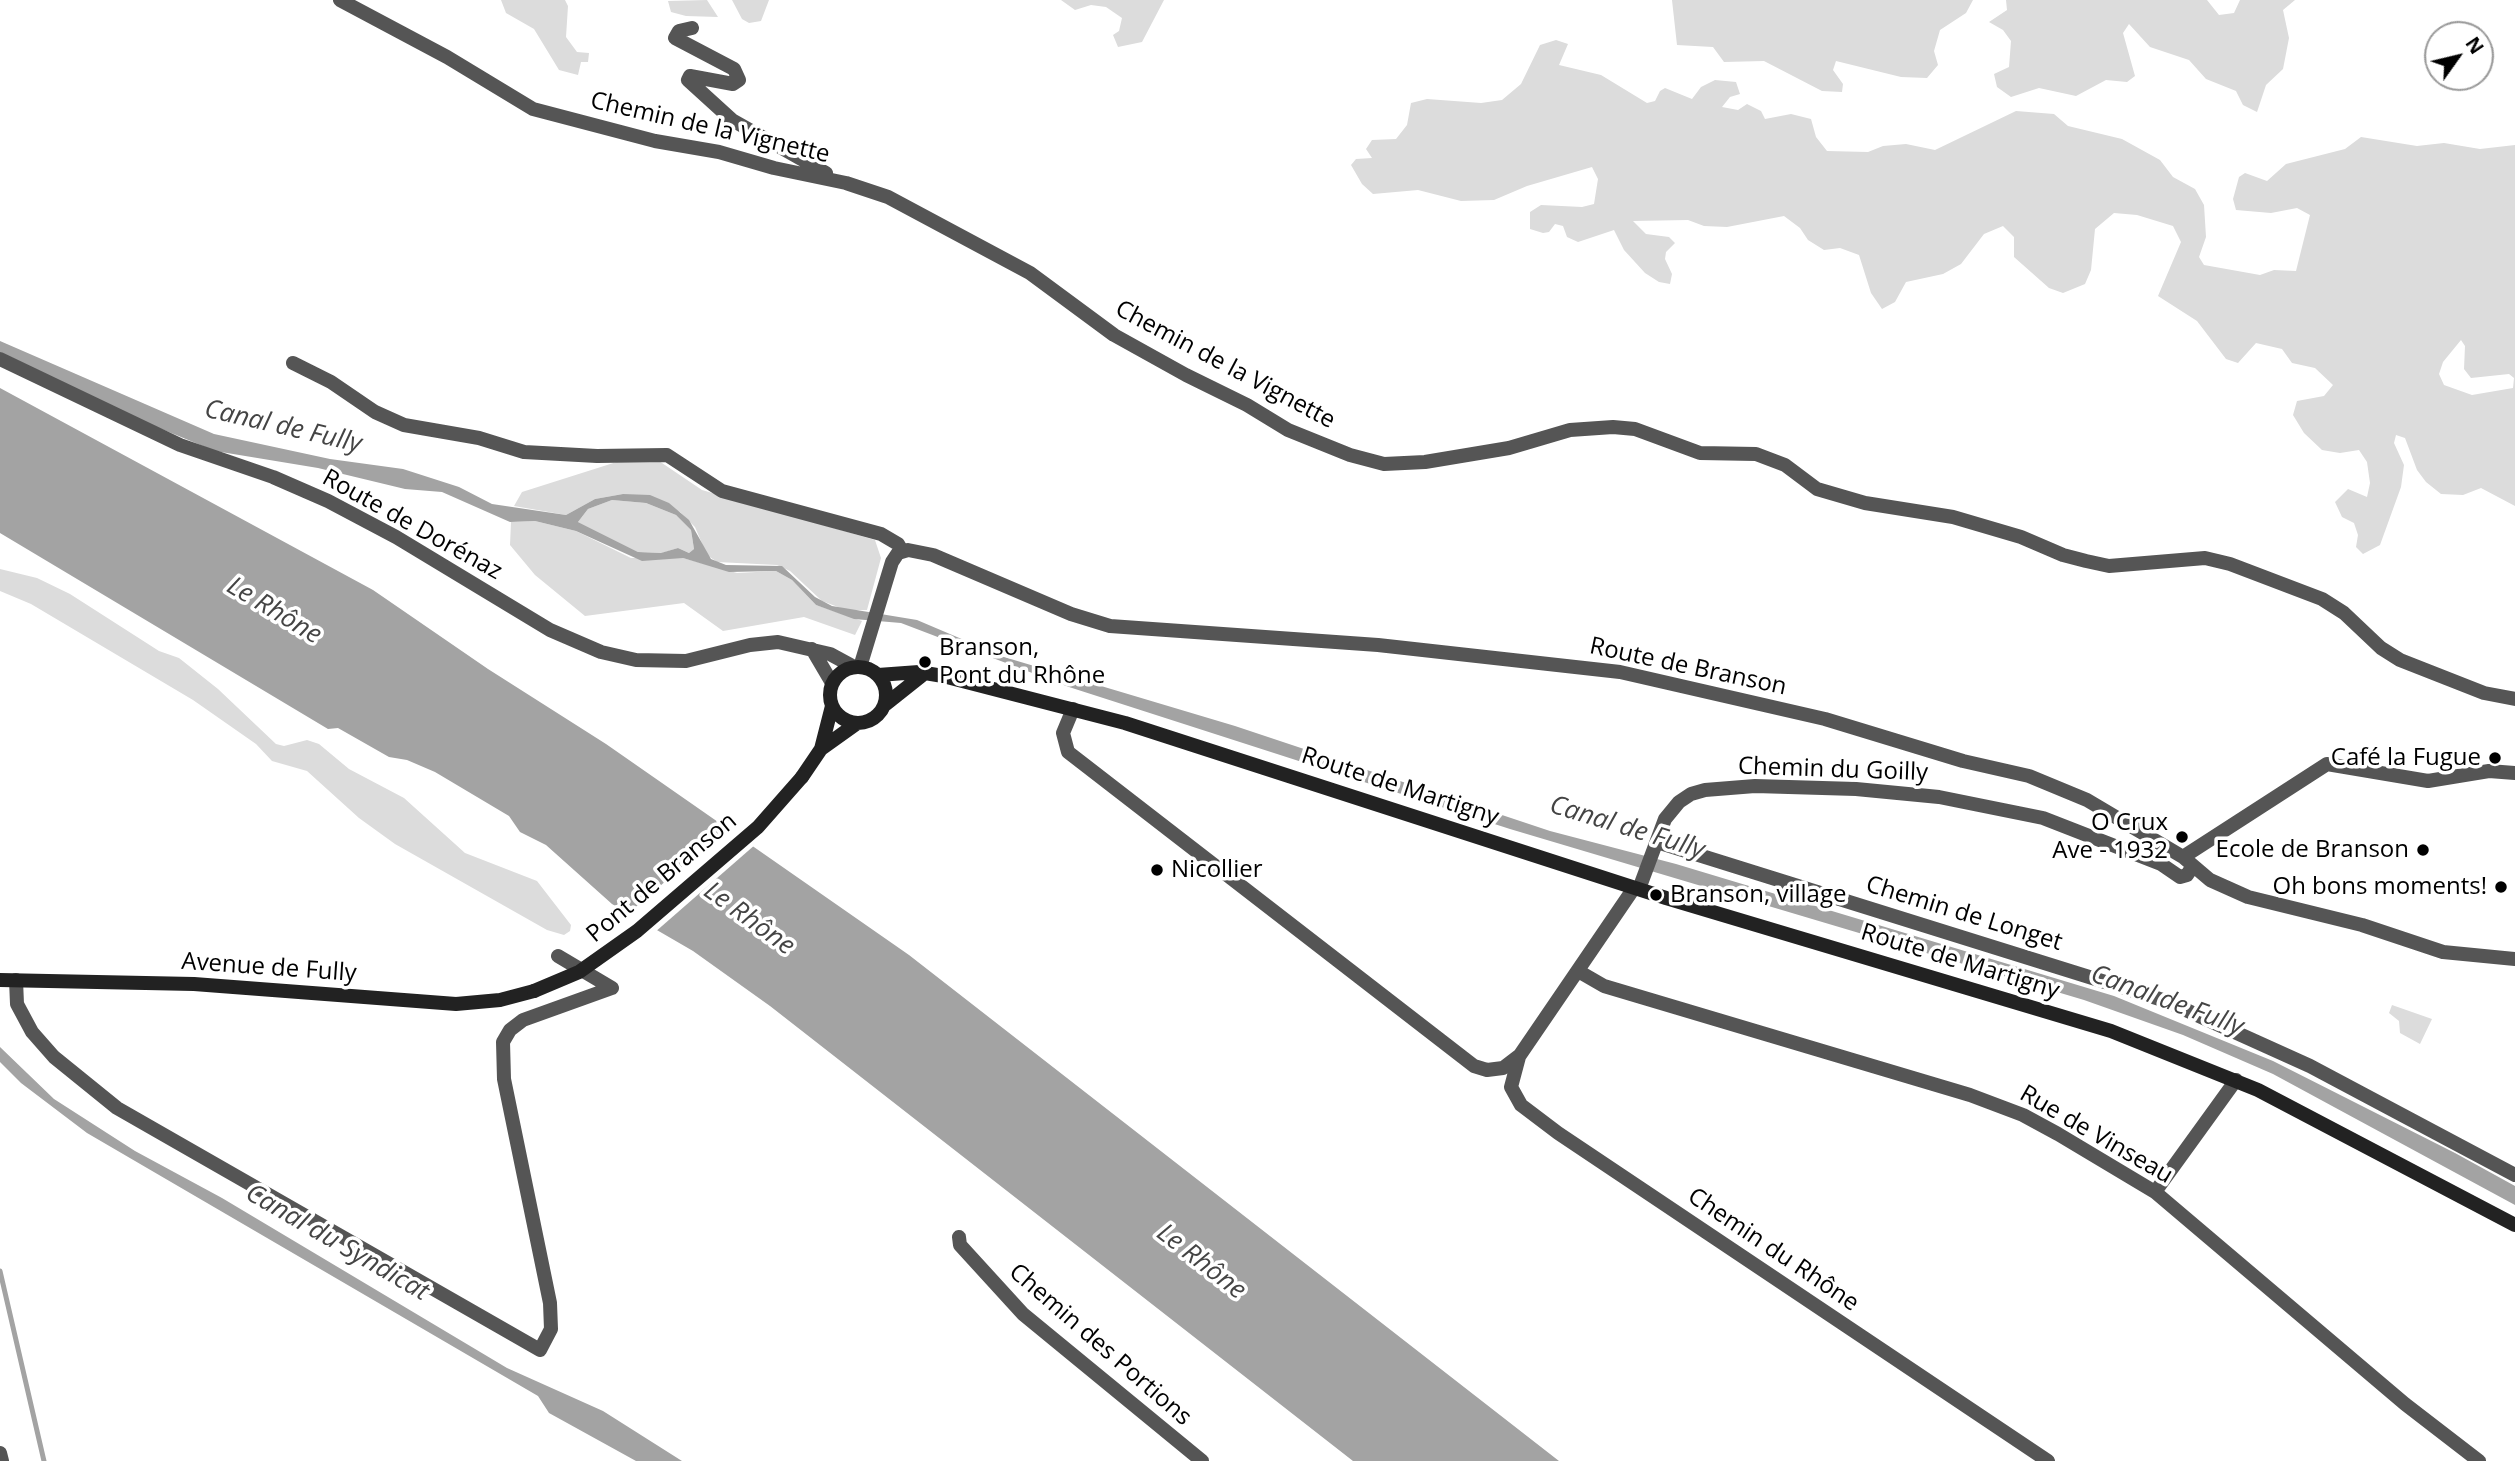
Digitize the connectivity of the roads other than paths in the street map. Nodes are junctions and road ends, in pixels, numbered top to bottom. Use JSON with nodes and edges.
{"nodes":[{"id":1,"x":340,"y":0,"type":"edge"},
{"id":2,"x":692,"y":28,"type":"dead end"},
{"id":3,"x":846,"y":183,"type":"junction"},
{"id":4,"x":0,"y":359,"type":"edge"},
{"id":5,"x":293,"y":363,"type":"dead end"},
{"id":6,"x":902,"y":551,"type":"junction"},
{"id":7,"x":812,"y":649,"type":"junction"},
{"id":8,"x":857,"y":667,"type":"junction"},
{"id":9,"x":925,"y":673,"type":"junction"},
{"id":10,"x":878,"y":674,"type":"junction"},
{"id":11,"x":832,"y":683,"type":"junction"},
{"id":12,"x":2515,"y":699,"type":"edge"},
{"id":13,"x":886,"y":704,"type":"junction"},
{"id":14,"x":832,"y":706,"type":"junction"},
{"id":15,"x":1073,"y":709,"type":"junction"},
{"id":16,"x":856,"y":724,"type":"junction"},
{"id":17,"x":821,"y":749,"type":"junction"},
{"id":18,"x":2515,"y":773,"type":"edge"},
{"id":19,"x":1655,"y":846,"type":"junction"},
{"id":20,"x":2187,"y":862,"type":"junction"},
{"id":21,"x":1638,"y":885,"type":"junction"},
{"id":22,"x":558,"y":956,"type":"dead end"},
{"id":23,"x":2515,"y":959,"type":"edge"},
{"id":24,"x":1578,"y":971,"type":"junction"},
{"id":25,"x":0,"y":980,"type":"edge"},
{"id":26,"x":16,"y":980,"type":"junction"},
{"id":27,"x":534,"y":991,"type":"joint"},
{"id":28,"x":1520,"y":1055,"type":"junction"},
{"id":29,"x":2236,"y":1080,"type":"junction"},
{"id":30,"x":2515,"y":1175,"type":"edge"},
{"id":31,"x":2155,"y":1192,"type":"junction"},
{"id":32,"x":2515,"y":1225,"type":"edge"},
{"id":33,"x":959,"y":1237,"type":"dead end"},
{"id":34,"x":0,"y":1452,"type":"edge"},
{"id":35,"x":2,"y":1461,"type":"edge"},
{"id":36,"x":1202,"y":1461,"type":"edge"},
{"id":37,"x":2048,"y":1461,"type":"edge"},
{"id":38,"x":2479,"y":1461,"type":"edge"}],
"edges":[{"from":1,"to":3,"type":"street","name":"Chemin de la Vignette"},
{"from":2,"to":3,"type":"street"},
{"from":3,"to":12,"type":"street","name":"Chemin de la Vignette"},
{"from":4,"to":7,"type":"street","name":"Route de Dorénaz"},
{"from":5,"to":6,"type":"street"},
{"from":6,"to":8,"type":"street"},
{"from":6,"to":20,"type":"street","name":"Route de Branson"},
{"from":7,"to":8,"type":"street","name":"Route de Dorénaz"},
{"from":7,"to":11,"type":"street"},
{"from":8,"to":10,"type":"main road"},
{"from":8,"to":11,"type":"main road"},
{"from":9,"to":10,"type":"main road","name":"Route de Martigny"},
{"from":9,"to":13,"type":"main road"},
{"from":9,"to":15,"type":"main road","name":"Route de Martigny"},
{"from":10,"to":13,"type":"main road"},
{"from":11,"to":14,"type":"main road"},
{"from":13,"to":16,"type":"main road"},
{"from":14,"to":16,"type":"main road"},
{"from":14,"to":17,"type":"main road"},
{"from":15,"to":21,"type":"main road","name":"Route de Martigny"},
{"from":15,"to":28,"type":"street"},
{"from":16,"to":17,"type":"main road"},
{"from":17,"to":27,"type":"main road","name":"Pont de Branson","bridge":true},
{"from":18,"to":20,"type":"street"},
{"from":19,"to":20,"type":"street","name":"Chemin du Goilly"},
{"from":19,"to":21,"type":"street","name":"Chemin du Goilly"},
{"from":19,"to":30,"type":"street","name":"Chemin de Longet"},
{"from":20,"to":23,"type":"street","name":"Route de Branson"},
{"from":21,"to":24,"type":"street","name":"Chemin du Goilly"},
{"from":21,"to":29,"type":"main road","name":"Route de Martigny"},
{"from":22,"to":26,"type":"street"},
{"from":24,"to":28,"type":"street","name":"Chemin du Goilly"},
{"from":24,"to":31,"type":"street","name":"Rue de Vinseau"},
{"from":25,"to":26,"type":"main road","name":"Avenue de Fully"},
{"from":26,"to":27,"type":"main road","name":"Avenue de Fully"},
{"from":28,"to":37,"type":"street","name":"Chemin du Rhône"},
{"from":29,"to":31,"type":"street"},
{"from":29,"to":32,"type":"main road","name":"Route de Martigny"},
{"from":31,"to":38,"type":"street","name":"Rue de Vinseau"},
{"from":33,"to":36,"type":"street","name":"Chemin des Portions"},
{"from":34,"to":35,"type":"street"}]}
